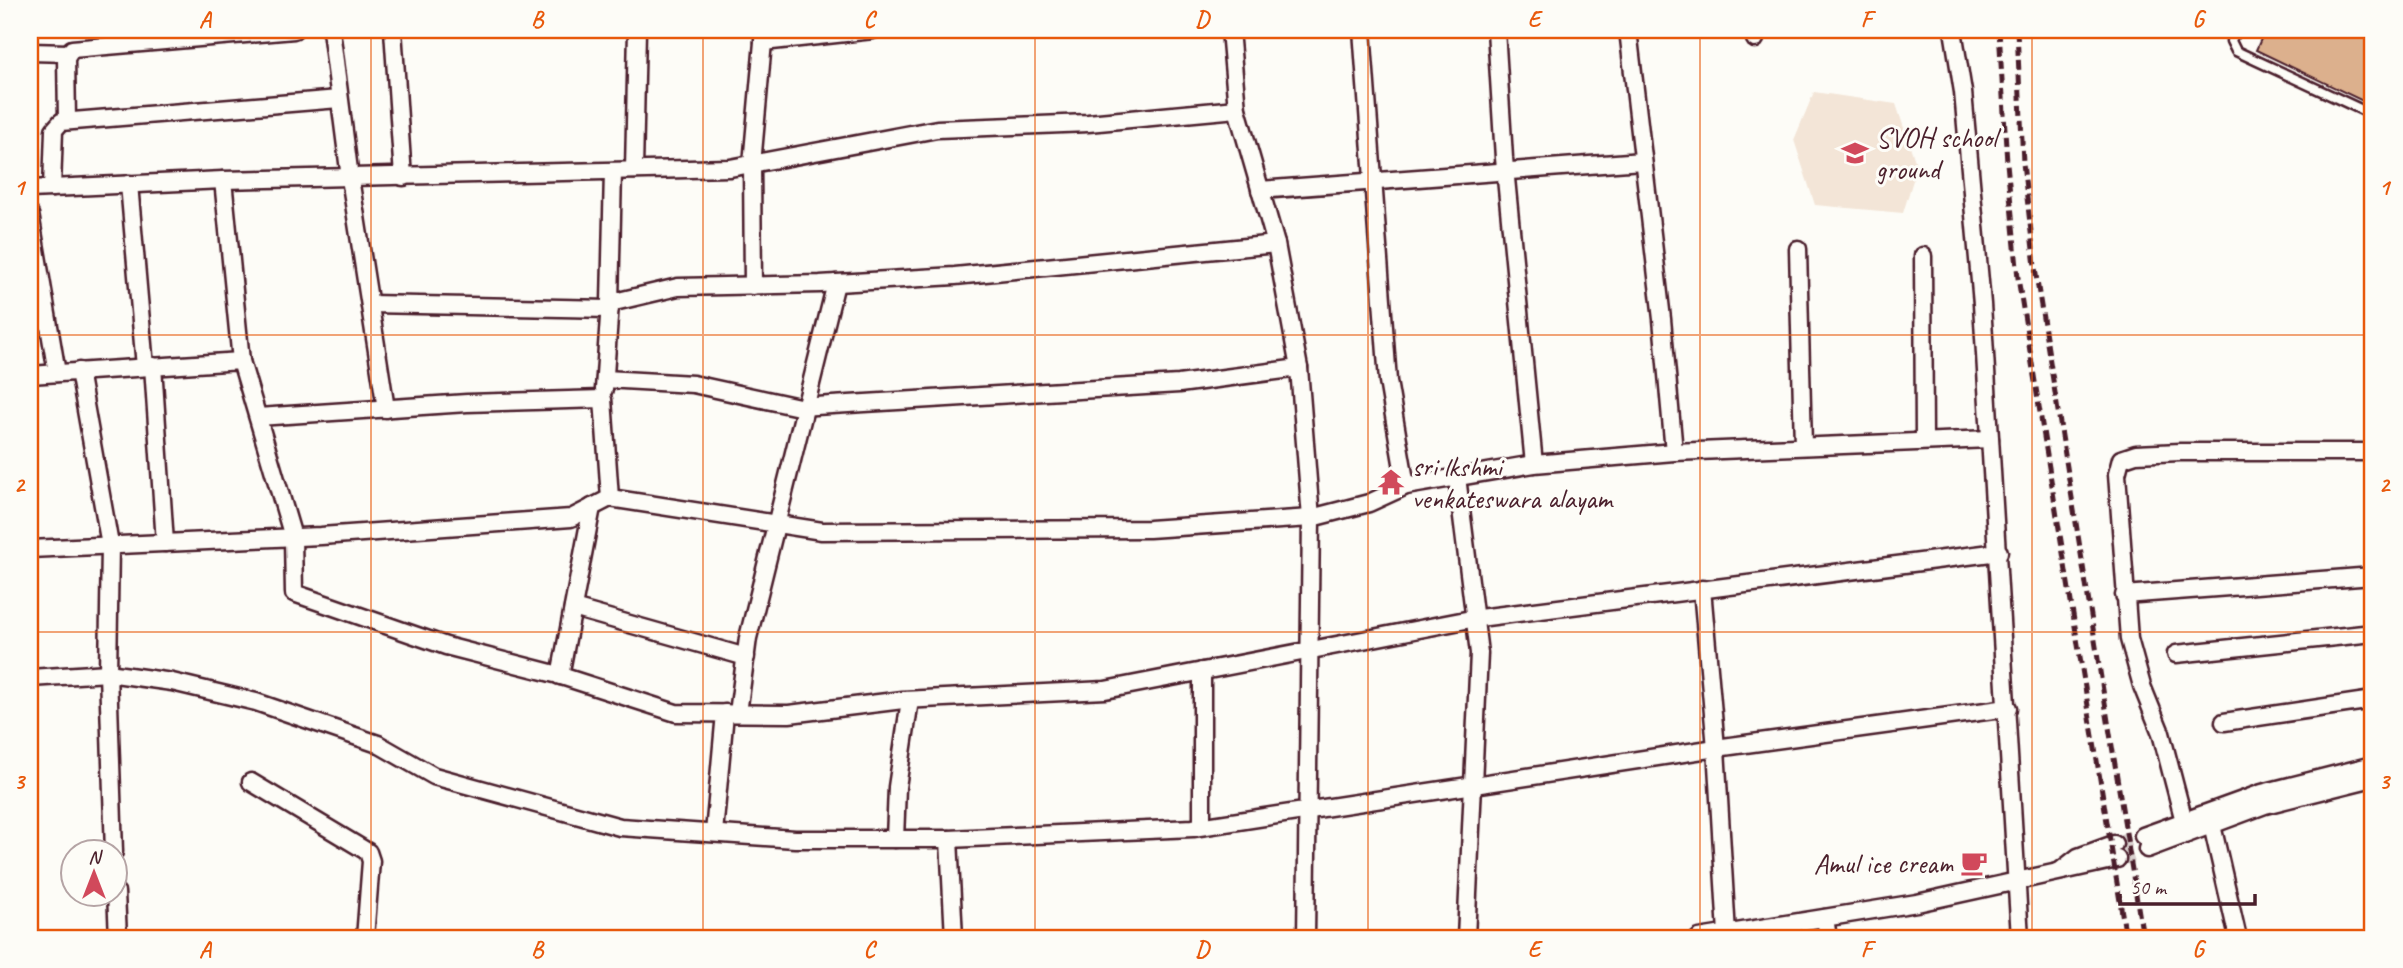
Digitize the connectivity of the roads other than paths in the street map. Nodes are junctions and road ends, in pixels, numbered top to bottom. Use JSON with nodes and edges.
{"nodes":[{"id":1,"x":294,"y":30,"type":"edge"},
{"id":2,"x":331,"y":30,"type":"edge"},
{"id":3,"x":393,"y":30,"type":"edge"},
{"id":4,"x":637,"y":30,"type":"edge"},
{"id":5,"x":873,"y":30,"type":"edge"},
{"id":6,"x":1230,"y":30,"type":"edge"},
{"id":7,"x":1362,"y":30,"type":"edge"},
{"id":8,"x":1496,"y":30,"type":"edge"},
{"id":9,"x":1628,"y":30,"type":"edge"},
{"id":10,"x":1953,"y":30,"type":"edge"},
{"id":11,"x":2235,"y":30,"type":"edge"},
{"id":12,"x":763,"y":36,"type":"edge"},
{"id":13,"x":30,"y":52,"type":"edge"},
{"id":14,"x":68,"y":53,"type":"junction"},
{"id":15,"x":339,"y":99,"type":"junction"},
{"id":16,"x":1237,"y":109,"type":"junction"},
{"id":17,"x":2373,"y":115,"type":"edge"},
{"id":18,"x":67,"y":120,"type":"junction"},
{"id":19,"x":1642,"y":161,"type":"junction"},
{"id":20,"x":752,"y":164,"type":"junction"},
{"id":21,"x":634,"y":170,"type":"junction"},
{"id":22,"x":613,"y":171,"type":"junction"},
{"id":23,"x":1505,"y":173,"type":"junction"},
{"id":24,"x":403,"y":177,"type":"junction"},
{"id":25,"x":350,"y":178,"type":"junction"},
{"id":26,"x":223,"y":180,"type":"junction"},
{"id":27,"x":1372,"y":180,"type":"junction"},
{"id":28,"x":129,"y":184,"type":"junction"},
{"id":29,"x":52,"y":188,"type":"junction"},
{"id":30,"x":30,"y":189,"type":"edge"},
{"id":31,"x":1260,"y":190,"type":"junction"},
{"id":32,"x":30,"y":214,"type":"edge"},
{"id":33,"x":1276,"y":244,"type":"junction"},
{"id":34,"x":1798,"y":249,"type":"dead end"},
{"id":35,"x":1923,"y":256,"type":"dead end"},
{"id":36,"x":836,"y":283,"type":"junction"},
{"id":37,"x":753,"y":286,"type":"junction"},
{"id":38,"x":370,"y":303,"type":"junction"},
{"id":39,"x":610,"y":306,"type":"junction"},
{"id":40,"x":241,"y":361,"type":"junction"},
{"id":41,"x":149,"y":366,"type":"junction"},
{"id":42,"x":1299,"y":368,"type":"junction"},
{"id":43,"x":79,"y":371,"type":"junction"},
{"id":44,"x":57,"y":373,"type":"junction"},
{"id":45,"x":30,"y":375,"type":"edge"},
{"id":46,"x":605,"y":379,"type":"junction"},
{"id":47,"x":603,"y":399,"type":"junction"},
{"id":48,"x":804,"y":406,"type":"junction"},
{"id":49,"x":386,"y":409,"type":"junction"},
{"id":50,"x":258,"y":417,"type":"junction"},
{"id":51,"x":1990,"y":439,"type":"junction"},
{"id":52,"x":1924,"y":441,"type":"junction"},
{"id":53,"x":1803,"y":446,"type":"junction"},
{"id":54,"x":1674,"y":452,"type":"junction"},
{"id":55,"x":2373,"y":452,"type":"edge"},
{"id":56,"x":1534,"y":464,"type":"junction"},
{"id":57,"x":1457,"y":477,"type":"junction"},
{"id":58,"x":1406,"y":485,"type":"junction"},
{"id":59,"x":610,"y":498,"type":"junction"},
{"id":60,"x":592,"y":507,"type":"junction"},
{"id":61,"x":1311,"y":518,"type":"junction"},
{"id":62,"x":776,"y":524,"type":"junction"},
{"id":63,"x":293,"y":537,"type":"junction"},
{"id":64,"x":165,"y":543,"type":"junction"},
{"id":65,"x":110,"y":545,"type":"junction"},
{"id":66,"x":30,"y":549,"type":"edge"},
{"id":67,"x":1999,"y":552,"type":"junction"},
{"id":68,"x":2373,"y":576,"type":"edge"},
{"id":69,"x":1702,"y":589,"type":"junction"},
{"id":70,"x":2124,"y":596,"type":"junction"},
{"id":71,"x":573,"y":608,"type":"junction"},
{"id":72,"x":1477,"y":618,"type":"junction"},
{"id":73,"x":2373,"y":633,"type":"edge"},
{"id":74,"x":1307,"y":650,"type":"junction"},
{"id":75,"x":2176,"y":654,"type":"dead end"},
{"id":76,"x":746,"y":657,"type":"junction"},
{"id":77,"x":1202,"y":671,"type":"junction"},
{"id":78,"x":108,"y":673,"type":"junction"},
{"id":79,"x":560,"y":676,"type":"junction"},
{"id":80,"x":30,"y":678,"type":"edge"},
{"id":81,"x":910,"y":700,"type":"junction"},
{"id":82,"x":2373,"y":700,"type":"edge"},
{"id":83,"x":2008,"y":708,"type":"junction"},
{"id":84,"x":731,"y":713,"type":"junction"},
{"id":85,"x":2224,"y":722,"type":"dead end"},
{"id":86,"x":1716,"y":748,"type":"junction"},
{"id":87,"x":2373,"y":765,"type":"edge"},
{"id":88,"x":2373,"y":778,"type":"edge"},
{"id":89,"x":251,"y":782,"type":"dead end"},
{"id":90,"x":1475,"y":785,"type":"junction"},
{"id":91,"x":1306,"y":810,"type":"junction"},
{"id":92,"x":2184,"y":821,"type":"junction"},
{"id":93,"x":2212,"y":825,"type":"junction"},
{"id":94,"x":1202,"y":826,"type":"junction"},
{"id":95,"x":714,"y":833,"type":"junction"},
{"id":96,"x":114,"y":838,"type":"edge"},
{"id":97,"x":895,"y":839,"type":"junction"},
{"id":98,"x":949,"y":839,"type":"junction"},
{"id":99,"x":2116,"y":851,"type":"tunnel mouth"},
{"id":100,"x":2017,"y":881,"type":"junction"},
{"id":101,"x":117,"y":908,"type":"edge"},
{"id":102,"x":1825,"y":918,"type":"junction"},
{"id":103,"x":1727,"y":934,"type":"junction"},
{"id":104,"x":118,"y":938,"type":"edge"},
{"id":105,"x":365,"y":938,"type":"edge"},
{"id":106,"x":954,"y":938,"type":"edge"},
{"id":107,"x":1306,"y":938,"type":"edge"},
{"id":108,"x":1466,"y":938,"type":"edge"},
{"id":109,"x":1699,"y":938,"type":"edge"},
{"id":110,"x":1828,"y":938,"type":"edge"},
{"id":111,"x":2020,"y":938,"type":"edge"},
{"id":112,"x":2238,"y":938,"type":"edge"}],
"edges":[{"from":1,"to":14,"type":"street"},
{"from":2,"to":15,"type":"street"},
{"from":3,"to":24,"type":"street"},
{"from":4,"to":21,"type":"street"},
{"from":5,"to":12,"type":"street"},
{"from":6,"to":16,"type":"street"},
{"from":7,"to":27,"type":"street"},
{"from":8,"to":23,"type":"street"},
{"from":9,"to":19,"type":"street"},
{"from":10,"to":51,"type":"street"},
{"from":11,"to":17,"type":"lane"},
{"from":12,"to":20,"type":"street"},
{"from":13,"to":14,"type":"street"},
{"from":14,"to":18,"type":"street"},
{"from":15,"to":18,"type":"street"},
{"from":15,"to":25,"type":"street"},
{"from":16,"to":20,"type":"street"},
{"from":16,"to":31,"type":"street"},
{"from":18,"to":29,"type":"street"},
{"from":19,"to":23,"type":"street"},
{"from":19,"to":54,"type":"street"},
{"from":20,"to":21,"type":"street"},
{"from":20,"to":37,"type":"street"},
{"from":21,"to":22,"type":"street"},
{"from":22,"to":24,"type":"street"},
{"from":22,"to":39,"type":"street"},
{"from":23,"to":27,"type":"street"},
{"from":23,"to":56,"type":"street"},
{"from":24,"to":25,"type":"street"},
{"from":25,"to":26,"type":"street"},
{"from":25,"to":38,"type":"street"},
{"from":26,"to":28,"type":"street"},
{"from":26,"to":40,"type":"street"},
{"from":27,"to":31,"type":"street"},
{"from":27,"to":58,"type":"street"},
{"from":28,"to":29,"type":"street"},
{"from":28,"to":41,"type":"street"},
{"from":29,"to":30,"type":"street"},
{"from":31,"to":33,"type":"street"},
{"from":32,"to":44,"type":"street"},
{"from":33,"to":36,"type":"street"},
{"from":33,"to":42,"type":"street"},
{"from":34,"to":53,"type":"street"},
{"from":35,"to":52,"type":"street"},
{"from":36,"to":37,"type":"street"},
{"from":36,"to":48,"type":"street"},
{"from":37,"to":39,"type":"street"},
{"from":38,"to":39,"type":"street"},
{"from":38,"to":49,"type":"street"},
{"from":39,"to":46,"type":"street"},
{"from":40,"to":41,"type":"street"},
{"from":40,"to":50,"type":"street"},
{"from":41,"to":43,"type":"street"},
{"from":41,"to":64,"type":"street"},
{"from":42,"to":48,"type":"street"},
{"from":42,"to":61,"type":"street"},
{"from":43,"to":44,"type":"street"},
{"from":43,"to":65,"type":"street"},
{"from":44,"to":45,"type":"street"},
{"from":46,"to":47,"type":"street"},
{"from":46,"to":48,"type":"street"},
{"from":47,"to":49,"type":"street"},
{"from":47,"to":59,"type":"street"},
{"from":48,"to":62,"type":"street"},
{"from":49,"to":50,"type":"street"},
{"from":50,"to":63,"type":"street"},
{"from":51,"to":52,"type":"street"},
{"from":51,"to":67,"type":"street"},
{"from":52,"to":53,"type":"street"},
{"from":53,"to":54,"type":"street"},
{"from":54,"to":56,"type":"street"},
{"from":55,"to":70,"type":"street"},
{"from":56,"to":57,"type":"street"},
{"from":57,"to":58,"type":"street"},
{"from":57,"to":72,"type":"street"},
{"from":58,"to":61,"type":"street"},
{"from":59,"to":60,"type":"street"},
{"from":59,"to":62,"type":"street"},
{"from":60,"to":63,"type":"street"},
{"from":60,"to":71,"type":"street"},
{"from":61,"to":62,"type":"street"},
{"from":61,"to":74,"type":"street"},
{"from":62,"to":76,"type":"street"},
{"from":63,"to":64,"type":"street"},
{"from":63,"to":79,"type":"street"},
{"from":64,"to":65,"type":"street"},
{"from":65,"to":66,"type":"street"},
{"from":65,"to":78,"type":"street"},
{"from":67,"to":69,"type":"street"},
{"from":67,"to":83,"type":"street"},
{"from":68,"to":70,"type":"street"},
{"from":69,"to":72,"type":"street"},
{"from":69,"to":86,"type":"street"},
{"from":70,"to":92,"type":"street"},
{"from":71,"to":76,"type":"street"},
{"from":71,"to":79,"type":"street"},
{"from":72,"to":74,"type":"street"},
{"from":72,"to":90,"type":"street"},
{"from":73,"to":75,"type":"street"},
{"from":74,"to":77,"type":"street"},
{"from":74,"to":91,"type":"street"},
{"from":76,"to":84,"type":"street"},
{"from":77,"to":81,"type":"street"},
{"from":77,"to":94,"type":"street"},
{"from":78,"to":80,"type":"street"},
{"from":78,"to":95,"type":"street"},
{"from":78,"to":96,"type":"street"},
{"from":79,"to":84,"type":"street"},
{"from":81,"to":84,"type":"street"},
{"from":81,"to":97,"type":"street"},
{"from":82,"to":85,"type":"street"},
{"from":83,"to":86,"type":"street"},
{"from":83,"to":100,"type":"street"},
{"from":84,"to":95,"type":"street"},
{"from":86,"to":90,"type":"street"},
{"from":86,"to":103,"type":"street"},
{"from":87,"to":92,"type":"street"},
{"from":88,"to":93,"type":"street"},
{"from":89,"to":105,"type":"street"},
{"from":90,"to":91,"type":"street"},
{"from":90,"to":108,"type":"street"},
{"from":91,"to":94,"type":"street"},
{"from":91,"to":107,"type":"street"},
{"from":92,"to":93,"type":"street"},
{"from":93,"to":112,"type":"street"},
{"from":94,"to":98,"type":"street"},
{"from":95,"to":97,"type":"street"},
{"from":97,"to":98,"type":"street"},
{"from":98,"to":106,"type":"street"},
{"from":99,"to":100,"type":"street"},
{"from":100,"to":102,"type":"street"},
{"from":100,"to":111,"type":"street"},
{"from":101,"to":104,"type":"street"},
{"from":102,"to":103,"type":"street"},
{"from":102,"to":110,"type":"street"},
{"from":103,"to":109,"type":"street"}]}
